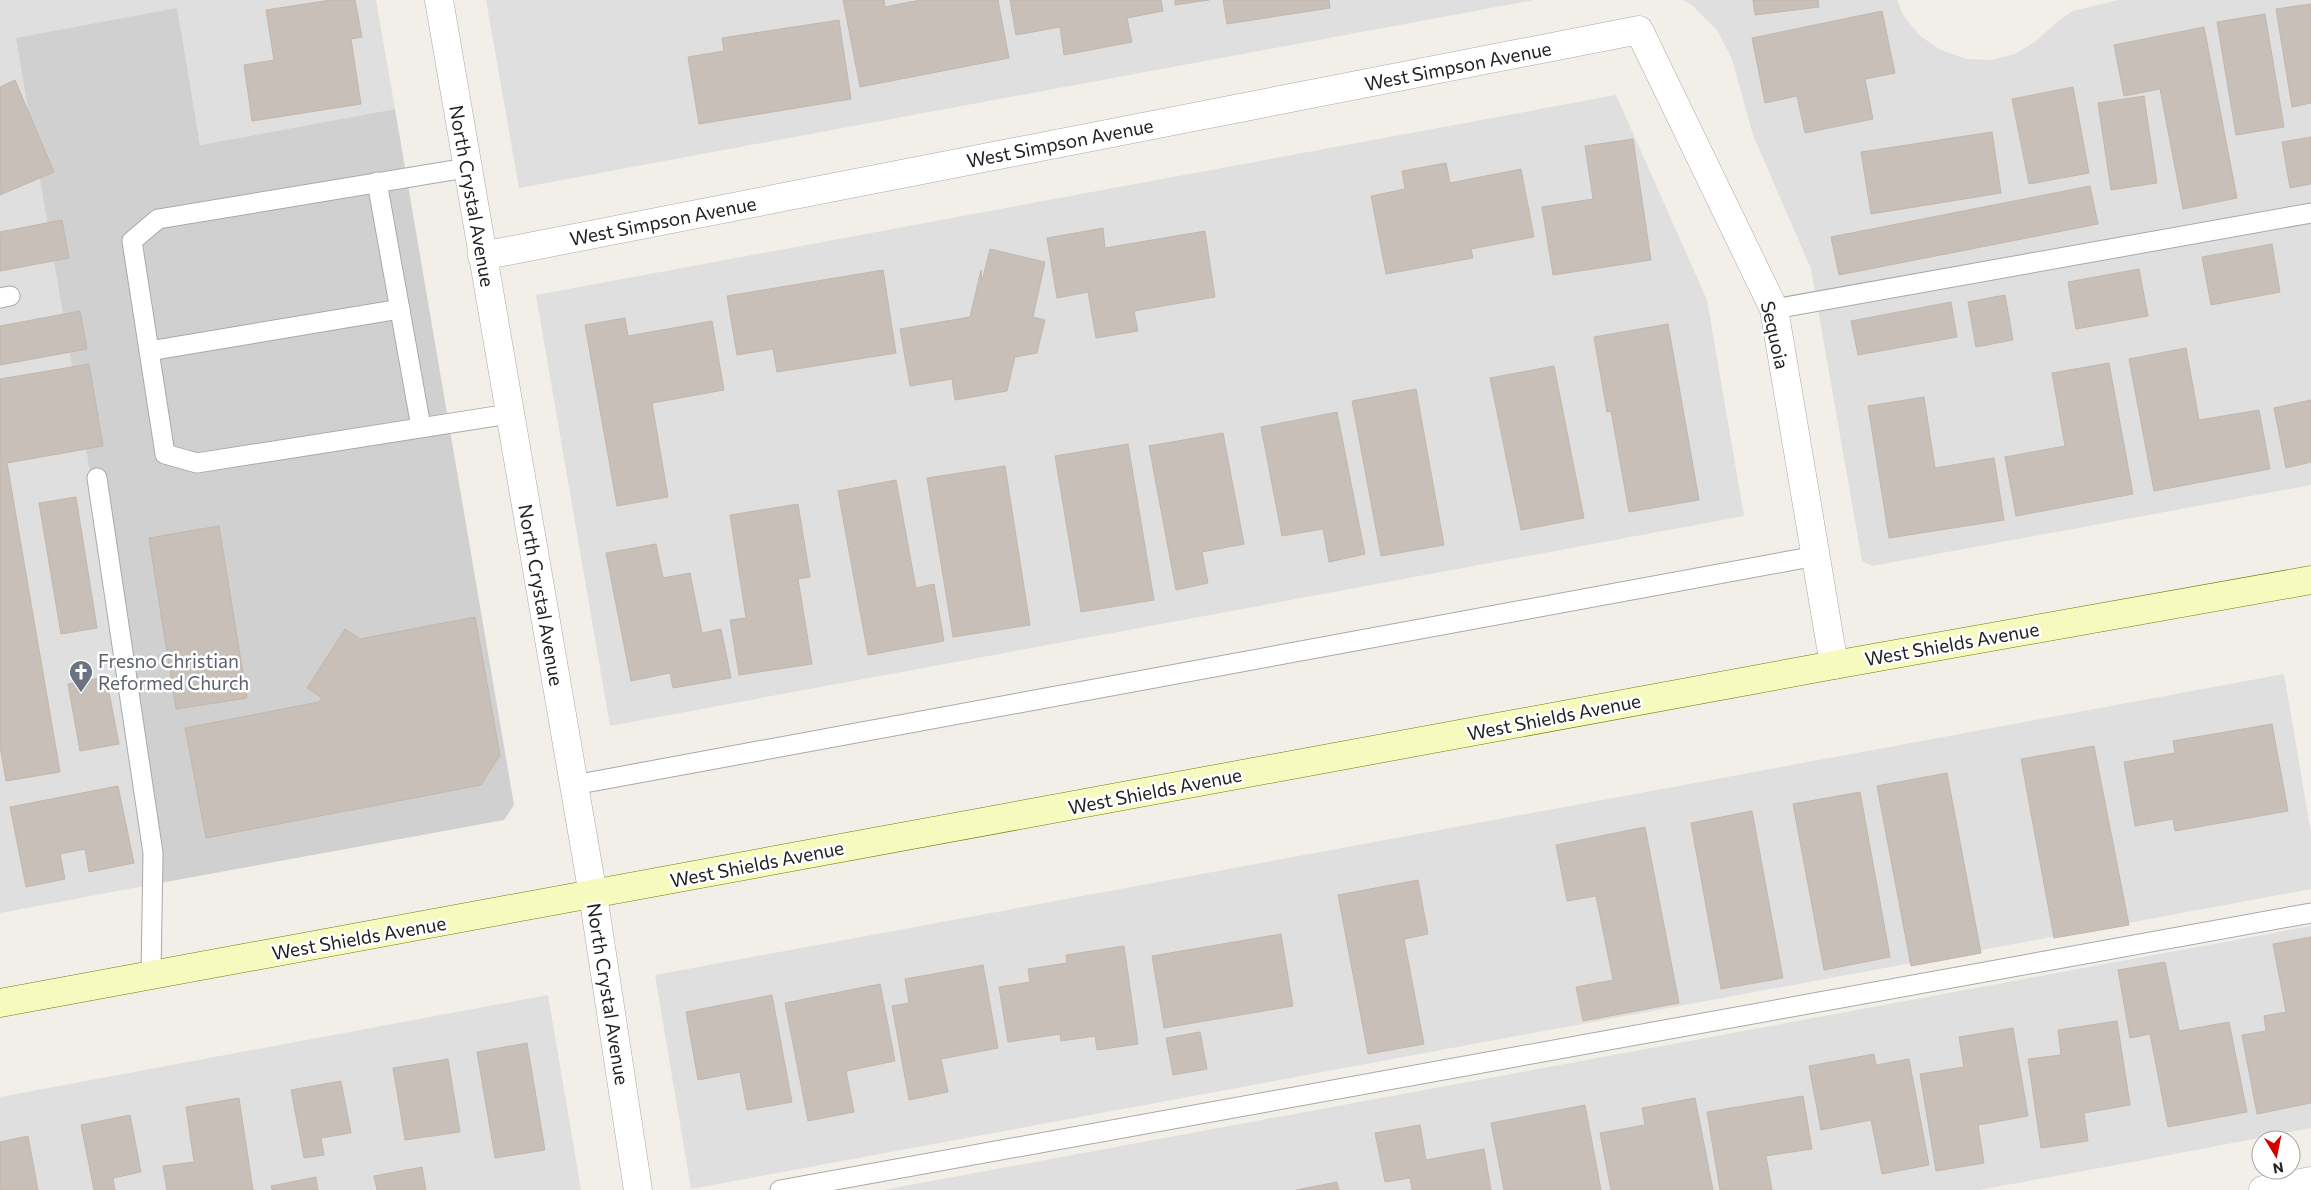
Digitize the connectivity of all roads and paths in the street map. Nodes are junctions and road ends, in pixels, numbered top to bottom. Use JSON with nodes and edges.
{"nodes":[{"id":1,"x":439,"y":0,"type":"edge"},
{"id":2,"x":1638,"y":30,"type":"joint"},
{"id":3,"x":466,"y":168,"type":"junction"},
{"id":4,"x":378,"y":182,"type":"junction"},
{"id":5,"x":2311,"y":213,"type":"edge"},
{"id":6,"x":482,"y":256,"type":"junction"},
{"id":7,"x":400,"y":309,"type":"junction"},
{"id":8,"x":1774,"y":309,"type":"junction"},
{"id":9,"x":149,"y":351,"type":"junction"},
{"id":10,"x":509,"y":414,"type":"junction"},
{"id":11,"x":421,"y":427,"type":"junction"},
{"id":12,"x":97,"y":478,"type":"dead end"},
{"id":13,"x":1816,"y":556,"type":"junction"},
{"id":14,"x":2311,"y":580,"type":"edge"},
{"id":15,"x":1834,"y":665,"type":"junction"},
{"id":16,"x":574,"y":785,"type":"junction"},
{"id":17,"x":593,"y":895,"type":"junction"},
{"id":18,"x":2311,"y":913,"type":"edge"},
{"id":19,"x":150,"y":976,"type":"junction"},
{"id":20,"x":0,"y":1003,"type":"edge"},
{"id":21,"x":2311,"y":1181,"type":"edge"},
{"id":22,"x":638,"y":1190,"type":"edge"},
{"id":23,"x":780,"y":1190,"type":"edge"},
{"id":24,"x":2264,"y":1190,"type":"edge"}],
"edges":[{"from":1,"to":3,"type":"street","name":"North Crystal Avenue"},
{"from":2,"to":6,"type":"street","name":"West Simpson Avenue"},
{"from":2,"to":8,"type":"street","name":"Sequoia"},
{"from":3,"to":4,"type":"lane"},
{"from":3,"to":6,"type":"street","name":"North Crystal Avenue"},
{"from":4,"to":7,"type":"lane"},
{"from":4,"to":9,"type":"lane"},
{"from":5,"to":8,"type":"lane"},
{"from":6,"to":10,"type":"street","name":"North Crystal Avenue"},
{"from":7,"to":9,"type":"lane"},
{"from":7,"to":11,"type":"lane"},
{"from":8,"to":13,"type":"street","name":"Sequoia"},
{"from":9,"to":11,"type":"lane"},
{"from":10,"to":11,"type":"lane"},
{"from":10,"to":16,"type":"street","name":"North Crystal Avenue"},
{"from":12,"to":19,"type":"lane"},
{"from":13,"to":15,"type":"street","name":"Sequoia"},
{"from":13,"to":16,"type":"lane"},
{"from":14,"to":15,"type":"main road","name":"West Shields Avenue"},
{"from":15,"to":17,"type":"main road","name":"West Shields Avenue"},
{"from":16,"to":17,"type":"street","name":"North Crystal Avenue"},
{"from":17,"to":19,"type":"main road","name":"West Shields Avenue"},
{"from":17,"to":22,"type":"street","name":"North Crystal Avenue"},
{"from":18,"to":23,"type":"lane"},
{"from":19,"to":20,"type":"main road","name":"West Shields Avenue"},
{"from":21,"to":24,"type":"street"}]}
